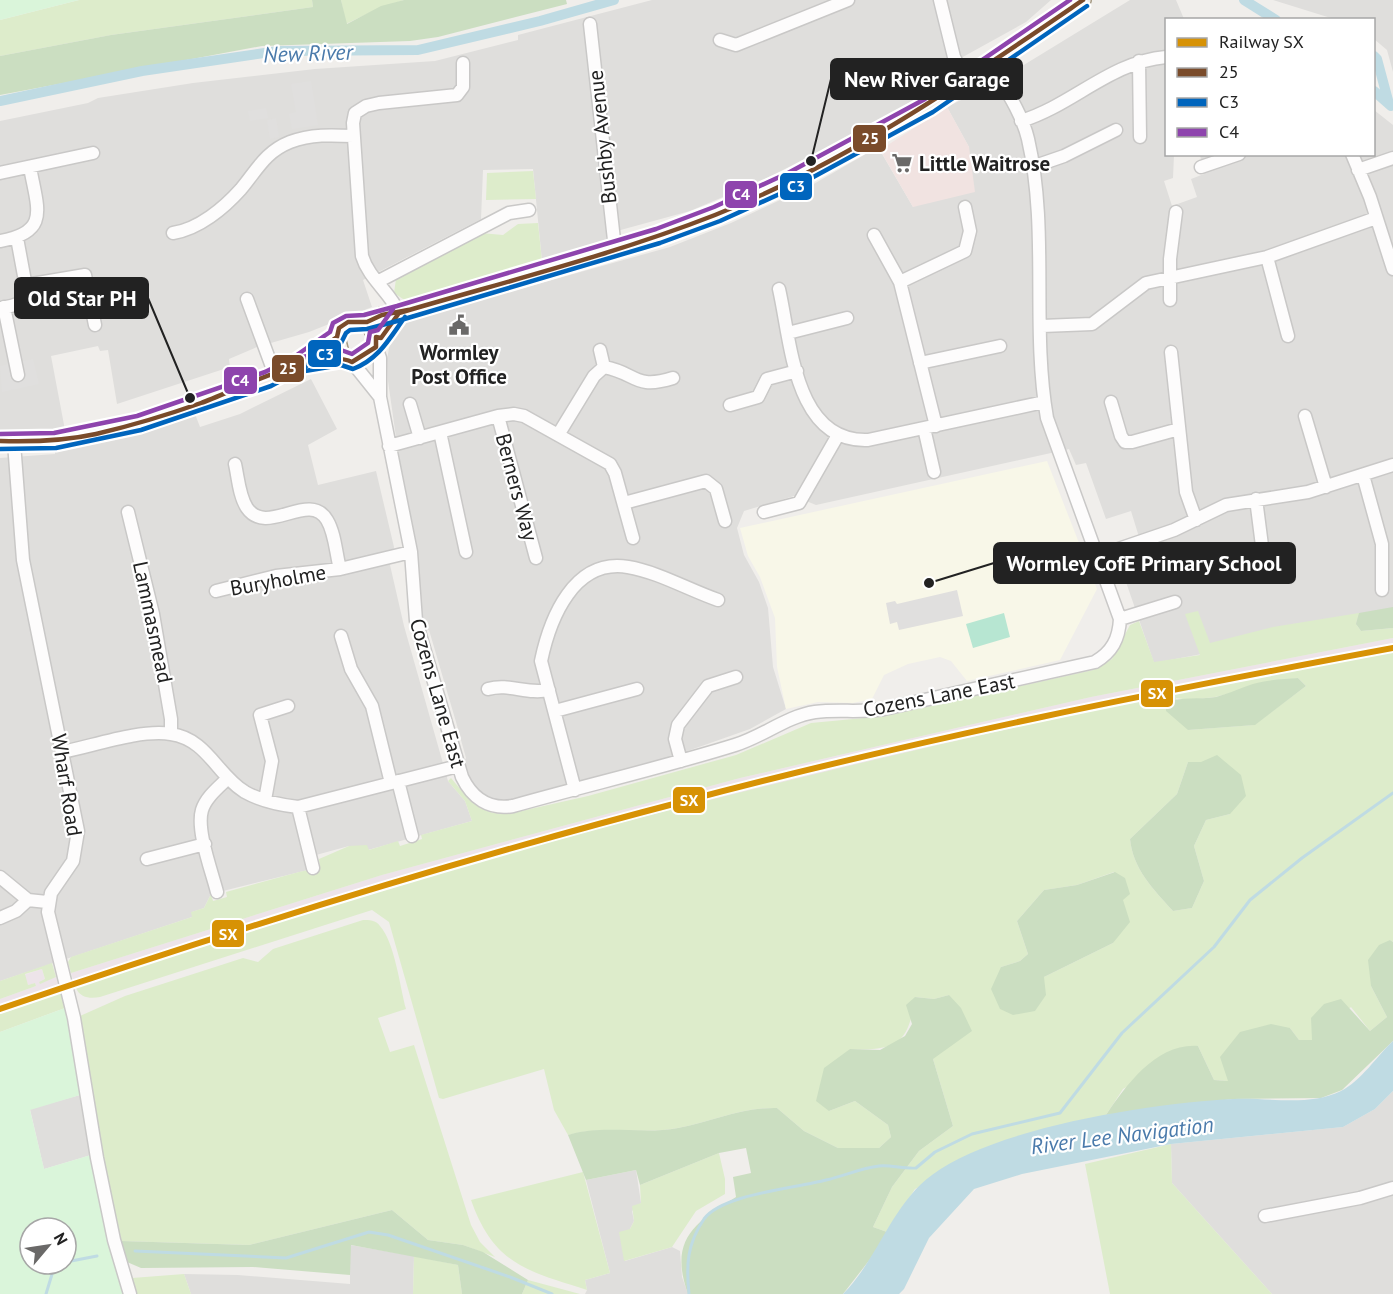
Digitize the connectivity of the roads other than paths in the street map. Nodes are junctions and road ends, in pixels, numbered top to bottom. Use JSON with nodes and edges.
{"nodes":[{"id":1,"x":848,"y":0,"type":"edge"},
{"id":2,"x":940,"y":0,"type":"edge"},
{"id":3,"x":1083,"y":0,"type":"edge"},
{"id":4,"x":590,"y":24,"type":"dead end"},
{"id":5,"x":720,"y":40,"type":"dead end"},
{"id":6,"x":1165,"y":57,"type":"edge"},
{"id":7,"x":1139,"y":61,"type":"junction"},
{"id":8,"x":463,"y":63,"type":"dead end"},
{"id":9,"x":991,"y":64,"type":"junction"},
{"id":10,"x":966,"y":81,"type":"junction"},
{"id":11,"x":1021,"y":121,"type":"junction"},
{"id":12,"x":1116,"y":130,"type":"dead end"},
{"id":13,"x":354,"y":136,"type":"junction"},
{"id":14,"x":1140,"y":137,"type":"dead end"},
{"id":15,"x":93,"y":153,"type":"dead end"},
{"id":16,"x":1233,"y":156,"type":"edge"},
{"id":17,"x":1353,"y":156,"type":"edge"},
{"id":18,"x":1393,"y":158,"type":"edge"},
{"id":19,"x":30,"y":167,"type":"junction"},
{"id":20,"x":1032,"y":167,"type":"junction"},
{"id":21,"x":1201,"y":167,"type":"dead end"},
{"id":22,"x":1358,"y":170,"type":"junction"},
{"id":23,"x":0,"y":173,"type":"edge"},
{"id":24,"x":965,"y":207,"type":"dead end"},
{"id":25,"x":530,"y":210,"type":"dead end"},
{"id":26,"x":1176,"y":212,"type":"dead end"},
{"id":27,"x":1376,"y":218,"type":"junction"},
{"id":28,"x":173,"y":233,"type":"dead end"},
{"id":29,"x":874,"y":235,"type":"dead end"},
{"id":30,"x":17,"y":238,"type":"junction"},
{"id":31,"x":0,"y":241,"type":"edge"},
{"id":32,"x":615,"y":249,"type":"junction"},
{"id":33,"x":1267,"y":257,"type":"junction"},
{"id":34,"x":1393,"y":268,"type":"edge"},
{"id":35,"x":1171,"y":277,"type":"junction"},
{"id":36,"x":900,"y":282,"type":"junction"},
{"id":37,"x":26,"y":285,"type":"junction"},
{"id":38,"x":381,"y":287,"type":"junction"},
{"id":39,"x":779,"y":289,"type":"dead end"},
{"id":40,"x":248,"y":299,"type":"dead end"},
{"id":41,"x":1170,"y":300,"type":"dead end"},
{"id":42,"x":2,"y":308,"type":"edge"},
{"id":43,"x":399,"y":313,"type":"junction"},
{"id":44,"x":382,"y":315,"type":"junction"},
{"id":45,"x":847,"y":318,"type":"dead end"},
{"id":46,"x":367,"y":322,"type":"junction"},
{"id":47,"x":95,"y":325,"type":"dead end"},
{"id":48,"x":1042,"y":326,"type":"junction"},
{"id":49,"x":788,"y":333,"type":"junction"},
{"id":50,"x":1288,"y":336,"type":"dead end"},
{"id":51,"x":337,"y":337,"type":"junction"},
{"id":52,"x":376,"y":342,"type":"junction"},
{"id":53,"x":1000,"y":345,"type":"dead end"},
{"id":54,"x":600,"y":350,"type":"dead end"},
{"id":55,"x":1171,"y":352,"type":"dead end"},
{"id":56,"x":347,"y":360,"type":"junction"},
{"id":57,"x":920,"y":363,"type":"junction"},
{"id":58,"x":296,"y":365,"type":"junction"},
{"id":59,"x":604,"y":367,"type":"junction"},
{"id":60,"x":796,"y":371,"type":"junction"},
{"id":61,"x":18,"y":375,"type":"dead end"},
{"id":62,"x":275,"y":375,"type":"junction"},
{"id":63,"x":673,"y":378,"type":"dead end"},
{"id":64,"x":380,"y":397,"type":"junction"},
{"id":65,"x":1044,"y":402,"type":"junction"},
{"id":66,"x":1111,"y":402,"type":"dead end"},
{"id":67,"x":410,"y":404,"type":"dead end"},
{"id":68,"x":730,"y":405,"type":"dead end"},
{"id":69,"x":498,"y":416,"type":"junction"},
{"id":70,"x":1305,"y":416,"type":"dead end"},
{"id":71,"x":930,"y":427,"type":"junction"},
{"id":72,"x":1179,"y":429,"type":"junction"},
{"id":73,"x":440,"y":432,"type":"junction"},
{"id":74,"x":558,"y":435,"type":"junction"},
{"id":75,"x":838,"y":435,"type":"junction"},
{"id":76,"x":420,"y":438,"type":"junction"},
{"id":77,"x":7,"y":442,"type":"edge"},
{"id":78,"x":389,"y":446,"type":"junction"},
{"id":79,"x":235,"y":464,"type":"dead end"},
{"id":80,"x":1393,"y":465,"type":"edge"},
{"id":81,"x":934,"y":472,"type":"dead end"},
{"id":82,"x":1363,"y":475,"type":"junction"},
{"id":83,"x":1326,"y":487,"type":"junction"},
{"id":84,"x":1256,"y":500,"type":"junction"},
{"id":85,"x":624,"y":503,"type":"junction"},
{"id":86,"x":128,"y":512,"type":"dead end"},
{"id":87,"x":764,"y":512,"type":"dead end"},
{"id":88,"x":1196,"y":520,"type":"junction"},
{"id":89,"x":725,"y":521,"type":"dead end"},
{"id":90,"x":633,"y":538,"type":"dead end"},
{"id":91,"x":411,"y":552,"type":"junction"},
{"id":92,"x":466,"y":552,"type":"dead end"},
{"id":93,"x":1098,"y":556,"type":"junction"},
{"id":94,"x":536,"y":558,"type":"dead end"},
{"id":95,"x":340,"y":569,"type":"junction"},
{"id":96,"x":1265,"y":569,"type":"dead end"},
{"id":97,"x":1382,"y":590,"type":"dead end"},
{"id":98,"x":216,"y":591,"type":"dead end"},
{"id":99,"x":718,"y":600,"type":"dead end"},
{"id":100,"x":1175,"y":602,"type":"dead end"},
{"id":101,"x":1120,"y":619,"type":"junction"},
{"id":102,"x":341,"y":636,"type":"dead end"},
{"id":103,"x":736,"y":677,"type":"dead end"},
{"id":104,"x":488,"y":689,"type":"dead end"},
{"id":105,"x":637,"y":689,"type":"dead end"},
{"id":106,"x":549,"y":690,"type":"junction"},
{"id":107,"x":288,"y":706,"type":"dead end"},
{"id":108,"x":555,"y":711,"type":"junction"},
{"id":109,"x":171,"y":734,"type":"junction"},
{"id":110,"x":62,"y":752,"type":"junction"},
{"id":111,"x":681,"y":762,"type":"junction"},
{"id":112,"x":458,"y":766,"type":"junction"},
{"id":113,"x":228,"y":778,"type":"junction"},
{"id":114,"x":395,"y":782,"type":"junction"},
{"id":115,"x":575,"y":790,"type":"junction"},
{"id":116,"x":265,"y":800,"type":"junction"},
{"id":117,"x":298,"y":807,"type":"junction"},
{"id":118,"x":412,"y":836,"type":"dead end"},
{"id":119,"x":205,"y":844,"type":"junction"},
{"id":120,"x":147,"y":859,"type":"dead end"},
{"id":121,"x":313,"y":868,"type":"dead end"},
{"id":122,"x":0,"y":877,"type":"edge"},
{"id":123,"x":217,"y":892,"type":"dead end"},
{"id":124,"x":28,"y":900,"type":"junction"},
{"id":125,"x":47,"y":902,"type":"junction"},
{"id":126,"x":0,"y":918,"type":"edge"},
{"id":127,"x":1393,"y":1188,"type":"edge"},
{"id":128,"x":1265,"y":1216,"type":"dead end"},
{"id":129,"x":130,"y":1294,"type":"edge"}],
"edges":[{"from":1,"to":5,"type":"street"},
{"from":2,"to":10,"type":"street"},
{"from":3,"to":9,"type":"main road"},
{"from":4,"to":32,"type":"street","name":"Bushby Avenue"},
{"from":6,"to":7,"type":"street"},
{"from":7,"to":11,"type":"street"},
{"from":7,"to":14,"type":"street"},
{"from":8,"to":13,"type":"street"},
{"from":9,"to":10,"type":"main road"},
{"from":9,"to":11,"type":"street"},
{"from":10,"to":32,"type":"main road"},
{"from":11,"to":20,"type":"street"},
{"from":12,"to":20,"type":"street"},
{"from":13,"to":28,"type":"street"},
{"from":13,"to":38,"type":"street"},
{"from":15,"to":19,"type":"street"},
{"from":16,"to":21,"type":"street"},
{"from":17,"to":22,"type":"street"},
{"from":18,"to":22,"type":"street"},
{"from":19,"to":23,"type":"street"},
{"from":19,"to":30,"type":"street"},
{"from":20,"to":48,"type":"street"},
{"from":22,"to":27,"type":"street"},
{"from":24,"to":36,"type":"street"},
{"from":25,"to":38,"type":"street"},
{"from":26,"to":35,"type":"street"},
{"from":27,"to":33,"type":"street"},
{"from":27,"to":34,"type":"street"},
{"from":29,"to":36,"type":"street"},
{"from":30,"to":31,"type":"street"},
{"from":30,"to":37,"type":"street"},
{"from":32,"to":43,"type":"main road"},
{"from":33,"to":35,"type":"street"},
{"from":33,"to":50,"type":"street"},
{"from":35,"to":41,"type":"street"},
{"from":35,"to":48,"type":"street"},
{"from":36,"to":57,"type":"street"},
{"from":37,"to":42,"type":"street"},
{"from":37,"to":47,"type":"street"},
{"from":38,"to":43,"type":"street"},
{"from":38,"to":44,"type":"street"},
{"from":39,"to":49,"type":"street"},
{"from":40,"to":62,"type":"street"},
{"from":42,"to":61,"type":"street"},
{"from":43,"to":44,"type":"main road"},
{"from":43,"to":52,"type":"main road"},
{"from":44,"to":46,"type":"main road"},
{"from":45,"to":49,"type":"street"},
{"from":46,"to":51,"type":"main road"},
{"from":46,"to":52,"type":"main road"},
{"from":48,"to":65,"type":"street"},
{"from":49,"to":60,"type":"street"},
{"from":51,"to":56,"type":"main road"},
{"from":51,"to":58,"type":"main road"},
{"from":52,"to":56,"type":"main road"},
{"from":52,"to":64,"type":"street","name":"Cozens Lane East"},
{"from":53,"to":57,"type":"street"},
{"from":54,"to":59,"type":"street"},
{"from":55,"to":72,"type":"street"},
{"from":56,"to":58,"type":"main road"},
{"from":56,"to":64,"type":"street","name":"Cozens Lane East"},
{"from":57,"to":71,"type":"street"},
{"from":58,"to":62,"type":"main road"},
{"from":59,"to":63,"type":"street"},
{"from":59,"to":74,"type":"street"},
{"from":60,"to":68,"type":"street"},
{"from":60,"to":75,"type":"street"},
{"from":62,"to":77,"type":"main road"},
{"from":64,"to":78,"type":"street","name":"Cozens Lane East"},
{"from":65,"to":71,"type":"street"},
{"from":65,"to":93,"type":"street"},
{"from":66,"to":72,"type":"street"},
{"from":67,"to":76,"type":"street"},
{"from":69,"to":73,"type":"street","name":"Berners Way"},
{"from":69,"to":74,"type":"street","name":"Berners Way"},
{"from":69,"to":94,"type":"street","name":"Berners Way"},
{"from":70,"to":83,"type":"street"},
{"from":71,"to":75,"type":"street"},
{"from":71,"to":81,"type":"street"},
{"from":72,"to":88,"type":"street"},
{"from":73,"to":76,"type":"street","name":"Berners Way"},
{"from":73,"to":92,"type":"street"},
{"from":74,"to":85,"type":"street","name":"Berners Way"},
{"from":75,"to":87,"type":"street"},
{"from":76,"to":78,"type":"street","name":"Berners Way"},
{"from":77,"to":110,"type":"street","name":"Wharf Road"},
{"from":78,"to":91,"type":"street","name":"Cozens Lane East"},
{"from":79,"to":95,"type":"street","name":"Buryholme"},
{"from":80,"to":82,"type":"street"},
{"from":82,"to":83,"type":"street"},
{"from":82,"to":97,"type":"street"},
{"from":83,"to":84,"type":"street"},
{"from":84,"to":88,"type":"street"},
{"from":84,"to":96,"type":"street"},
{"from":85,"to":89,"type":"street"},
{"from":85,"to":90,"type":"street","name":"Berners Way"},
{"from":86,"to":109,"type":"street","name":"Lammasmead"},
{"from":88,"to":93,"type":"street"},
{"from":91,"to":95,"type":"street","name":"Buryholme"},
{"from":91,"to":112,"type":"street","name":"Cozens Lane East"},
{"from":93,"to":101,"type":"street"},
{"from":95,"to":98,"type":"street","name":"Buryholme"},
{"from":99,"to":106,"type":"street"},
{"from":100,"to":101,"type":"street"},
{"from":101,"to":111,"type":"street","name":"Cozens Lane East"},
{"from":102,"to":114,"type":"street"},
{"from":103,"to":111,"type":"street"},
{"from":104,"to":106,"type":"street"},
{"from":105,"to":108,"type":"street"},
{"from":106,"to":108,"type":"street"},
{"from":107,"to":116,"type":"street"},
{"from":108,"to":115,"type":"street"},
{"from":109,"to":110,"type":"street"},
{"from":109,"to":113,"type":"street"},
{"from":110,"to":125,"type":"street","name":"Wharf Road"},
{"from":111,"to":115,"type":"street","name":"Cozens Lane East"},
{"from":112,"to":114,"type":"street"},
{"from":112,"to":115,"type":"street","name":"Cozens Lane East"},
{"from":113,"to":116,"type":"street"},
{"from":113,"to":119,"type":"street"},
{"from":114,"to":117,"type":"street"},
{"from":114,"to":118,"type":"street"},
{"from":116,"to":117,"type":"street"},
{"from":117,"to":121,"type":"street"},
{"from":119,"to":120,"type":"street"},
{"from":119,"to":123,"type":"street"},
{"from":122,"to":124,"type":"street"},
{"from":124,"to":125,"type":"street"},
{"from":124,"to":126,"type":"street"},
{"from":125,"to":129,"type":"street"},
{"from":127,"to":128,"type":"street"}]}
